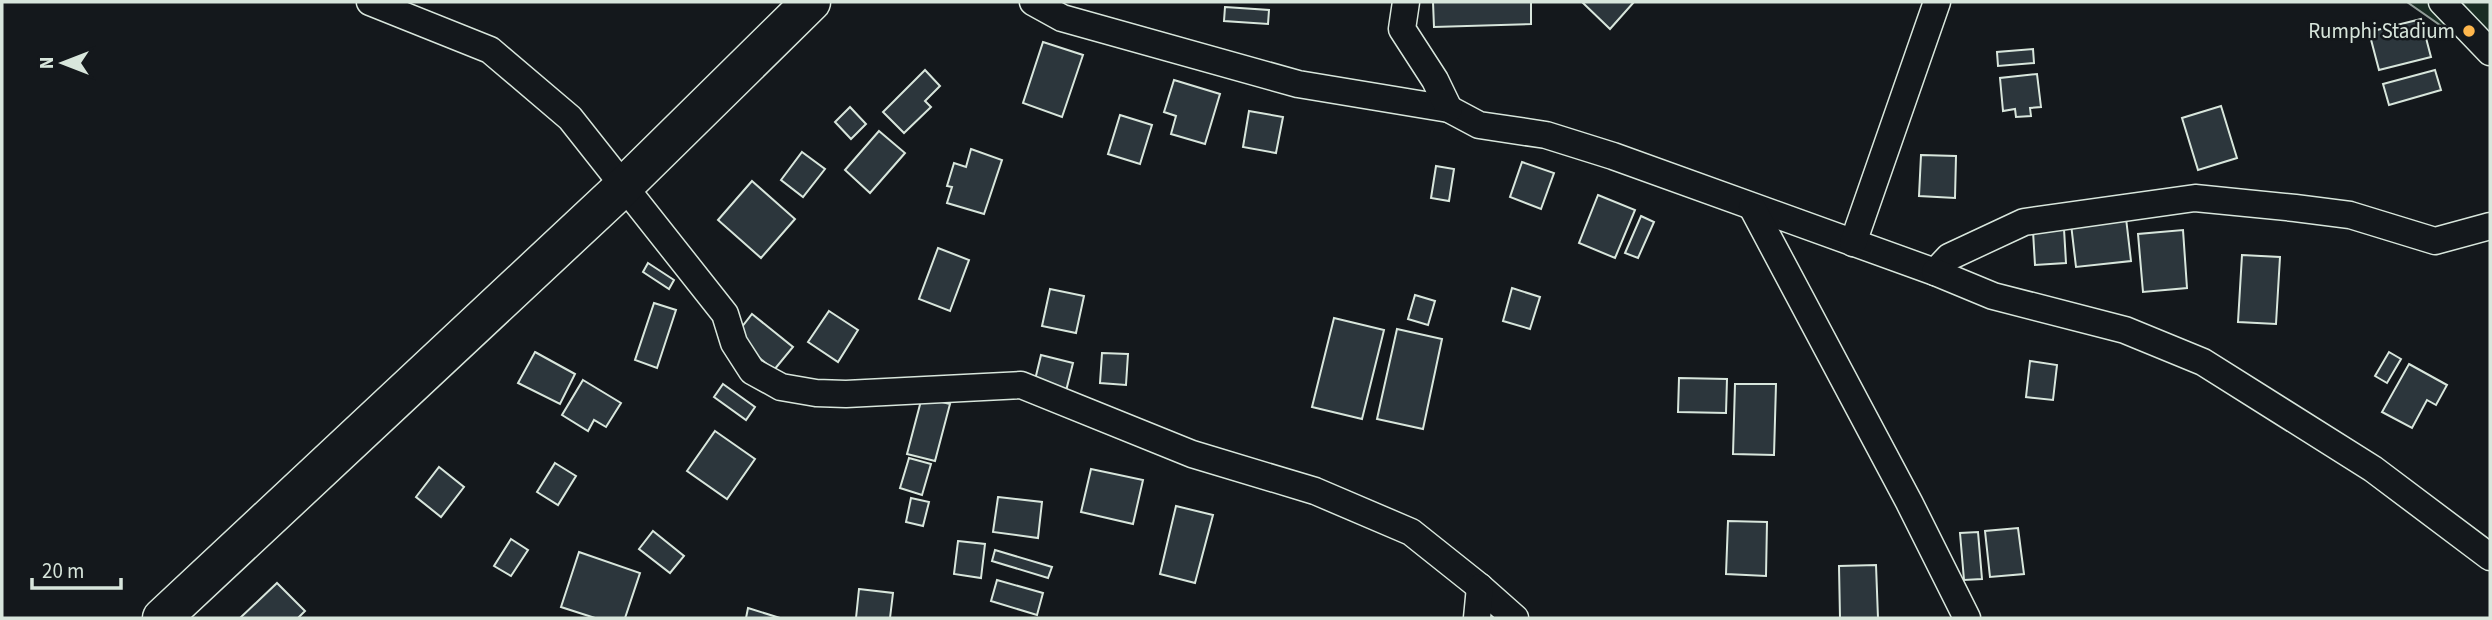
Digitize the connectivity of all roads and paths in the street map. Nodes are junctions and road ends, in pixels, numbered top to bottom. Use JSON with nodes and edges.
{"nodes":[{"id":1,"x":370,"y":2,"type":"edge"},
{"id":2,"x":811,"y":2,"type":"edge"},
{"id":3,"x":1033,"y":2,"type":"edge"},
{"id":4,"x":1406,"y":2,"type":"edge"},
{"id":5,"x":1937,"y":2,"type":"edge"},
{"id":6,"x":2442,"y":2,"type":"edge"},
{"id":7,"x":2490,"y":52,"type":"edge"},
{"id":8,"x":1449,"y":109,"type":"junction"},
{"id":9,"x":624,"y":186,"type":"junction"},
{"id":10,"x":1752,"y":207,"type":"junction"},
{"id":11,"x":2490,"y":226,"type":"edge"},
{"id":12,"x":1853,"y":243,"type":"junction"},
{"id":13,"x":1935,"y":272,"type":"junction"},
{"id":14,"x":2490,"y":557,"type":"edge"},
{"id":15,"x":1480,"y":587,"type":"junction"},
{"id":16,"x":162,"y":618,"type":"edge"},
{"id":17,"x":1477,"y":618,"type":"edge"},
{"id":18,"x":1515,"y":618,"type":"edge"},
{"id":19,"x":1968,"y":618,"type":"edge"}],
"edges":[{"from":1,"to":9,"type":"street"},
{"from":2,"to":9,"type":"main road"},
{"from":3,"to":8,"type":"street"},
{"from":4,"to":8,"type":"street"},
{"from":5,"to":12,"type":"street"},
{"from":6,"to":7,"type":"street"},
{"from":8,"to":10,"type":"street"},
{"from":9,"to":15,"type":"street"},
{"from":9,"to":16,"type":"main road"},
{"from":10,"to":12,"type":"street"},
{"from":10,"to":19,"type":"street"},
{"from":11,"to":13,"type":"street"},
{"from":12,"to":13,"type":"street"},
{"from":13,"to":14,"type":"street"},
{"from":15,"to":17,"type":"street"},
{"from":15,"to":18,"type":"street"}]}
